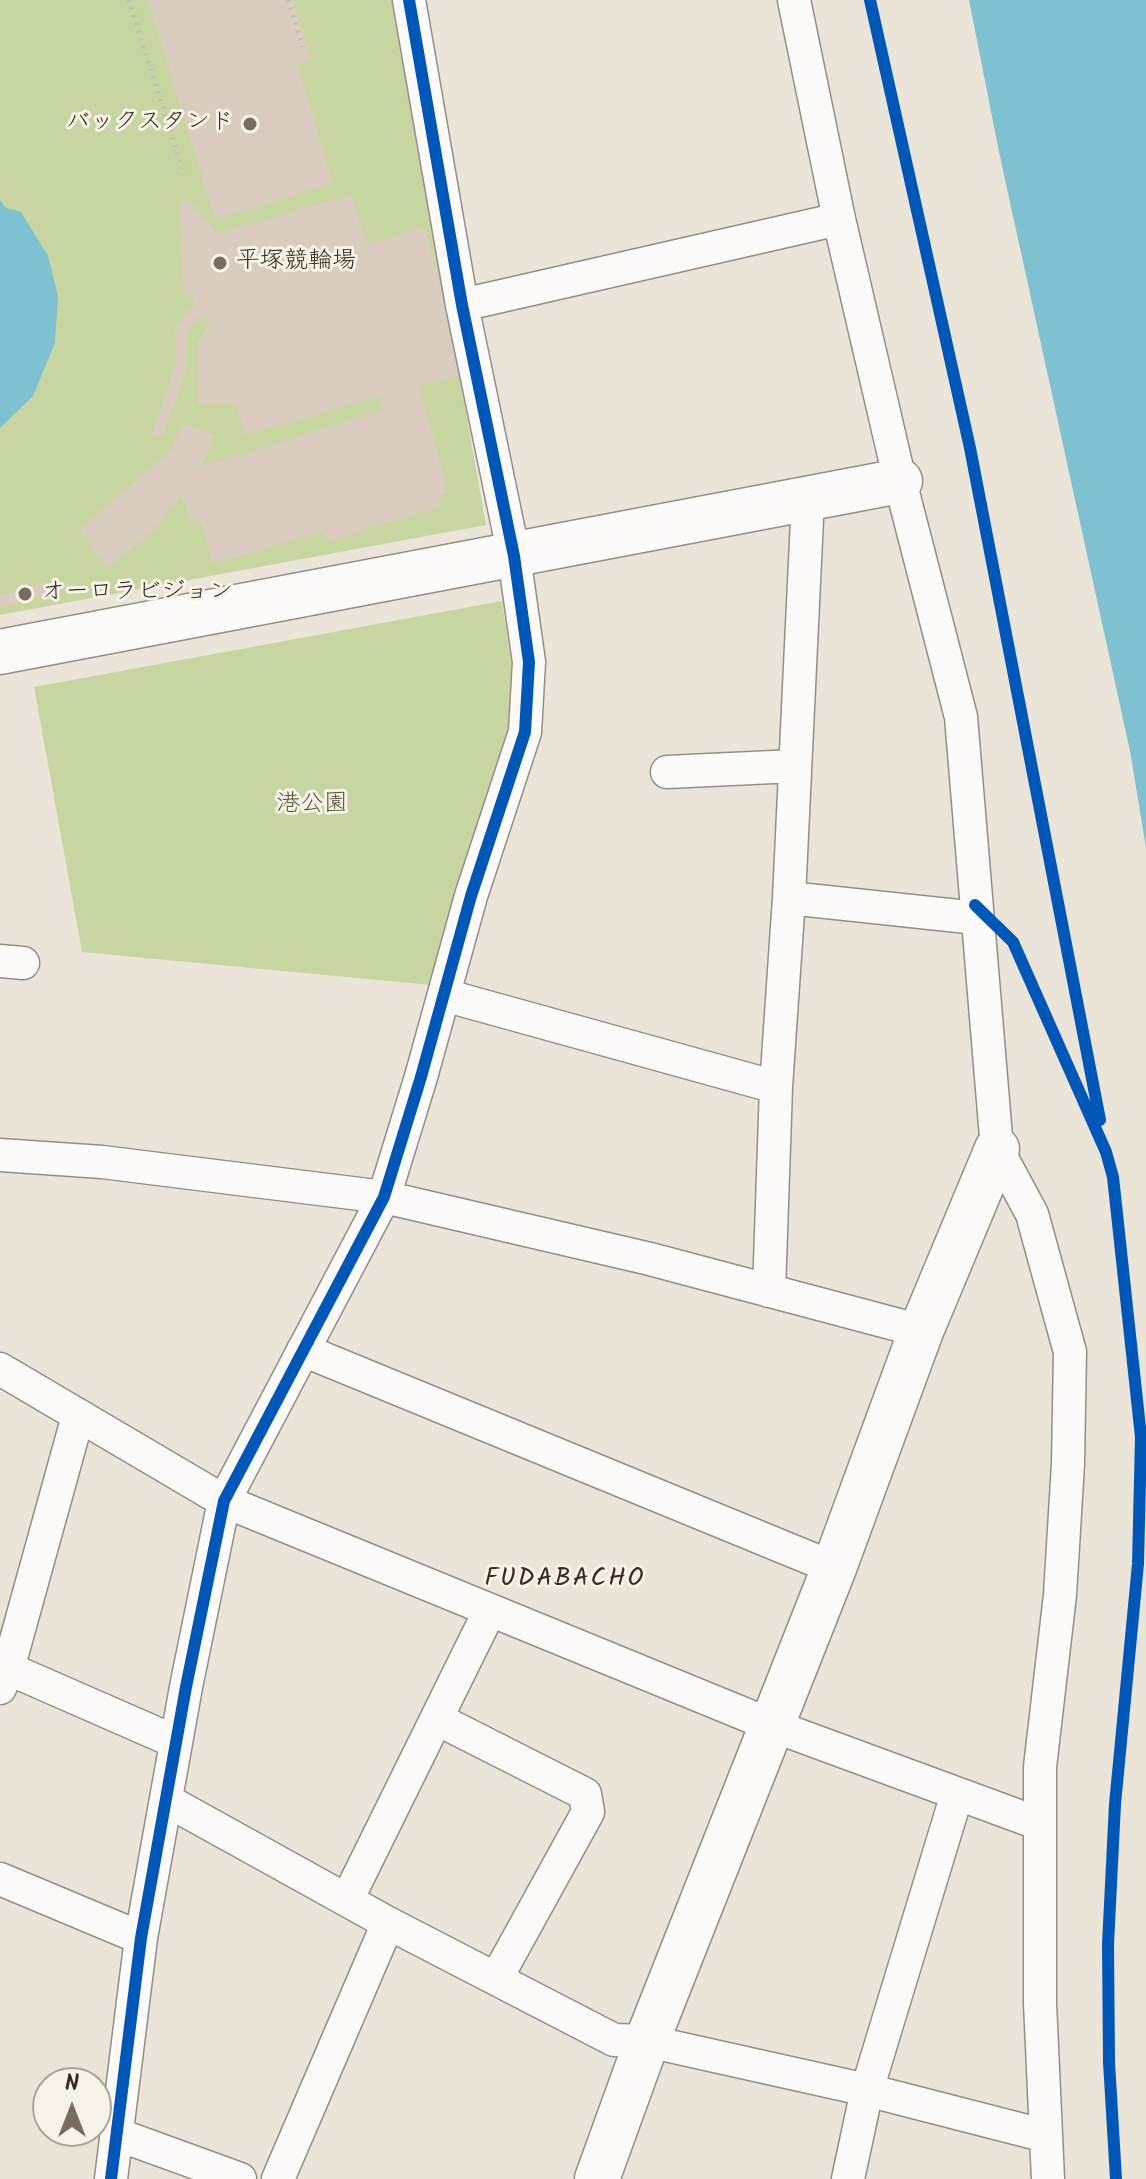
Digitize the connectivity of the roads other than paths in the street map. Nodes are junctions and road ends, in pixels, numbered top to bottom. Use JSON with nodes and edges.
{"nodes":[{"id":1,"x":409,"y":0,"type":"edge"},
{"id":2,"x":794,"y":0,"type":"edge"},
{"id":3,"x":839,"y":219,"type":"junction"},
{"id":4,"x":462,"y":305,"type":"junction"},
{"id":5,"x":900,"y":481,"type":"junction"},
{"id":6,"x":808,"y":498,"type":"junction"},
{"id":7,"x":514,"y":556,"type":"junction"},
{"id":8,"x":0,"y":652,"type":"edge"},
{"id":9,"x":795,"y":766,"type":"junction"},
{"id":10,"x":667,"y":772,"type":"dead end"},
{"id":11,"x":789,"y":898,"type":"junction"},
{"id":12,"x":977,"y":918,"type":"junction"},
{"id":13,"x":444,"y":995,"type":"junction"},
{"id":14,"x":776,"y":1087,"type":"junction"},
{"id":15,"x":997,"y":1149,"type":"junction"},
{"id":16,"x":0,"y":1155,"type":"edge"},
{"id":17,"x":384,"y":1197,"type":"junction"},
{"id":18,"x":769,"y":1291,"type":"junction"},
{"id":19,"x":921,"y":1331,"type":"junction"},
{"id":20,"x":303,"y":1350,"type":"junction"},
{"id":21,"x":0,"y":1369,"type":"edge"},
{"id":22,"x":78,"y":1416,"type":"junction"},
{"id":23,"x":224,"y":1501,"type":"junction"},
{"id":24,"x":834,"y":1568,"type":"junction"},
{"id":25,"x":490,"y":1610,"type":"junction"},
{"id":26,"x":3,"y":1674,"type":"edge"},
{"id":27,"x":437,"y":1719,"type":"junction"},
{"id":28,"x":771,"y":1725,"type":"junction"},
{"id":29,"x":176,"y":1742,"type":"junction"},
{"id":30,"x":957,"y":1794,"type":"junction"},
{"id":31,"x":166,"y":1800,"type":"junction"},
{"id":32,"x":1040,"y":1824,"type":"junction"},
{"id":33,"x":0,"y":1879,"type":"edge"},
{"id":34,"x":347,"y":1900,"type":"junction"},
{"id":35,"x":388,"y":1923,"type":"junction"},
{"id":36,"x":141,"y":1938,"type":"junction"},
{"id":37,"x":496,"y":1979,"type":"junction"},
{"id":38,"x":647,"y":2041,"type":"junction"},
{"id":39,"x":867,"y":2090,"type":"junction"},
{"id":40,"x":119,"y":2135,"type":"junction"},
{"id":41,"x":1046,"y":2136,"type":"junction"},
{"id":42,"x":111,"y":2179,"type":"edge"},
{"id":43,"x":240,"y":2179,"type":"edge"},
{"id":44,"x":278,"y":2179,"type":"edge"},
{"id":45,"x":597,"y":2179,"type":"edge"},
{"id":46,"x":848,"y":2179,"type":"edge"},
{"id":47,"x":1048,"y":2179,"type":"edge"}],
"edges":[{"from":1,"to":4,"type":"street"},
{"from":2,"to":3,"type":"street"},
{"from":3,"to":4,"type":"street"},
{"from":3,"to":5,"type":"street"},
{"from":4,"to":7,"type":"street"},
{"from":5,"to":6,"type":"street"},
{"from":5,"to":12,"type":"street"},
{"from":6,"to":7,"type":"street"},
{"from":6,"to":9,"type":"street"},
{"from":7,"to":8,"type":"street"},
{"from":7,"to":13,"type":"street"},
{"from":9,"to":10,"type":"street"},
{"from":9,"to":11,"type":"street"},
{"from":11,"to":12,"type":"street"},
{"from":11,"to":14,"type":"street"},
{"from":12,"to":15,"type":"street"},
{"from":13,"to":14,"type":"street"},
{"from":13,"to":17,"type":"street"},
{"from":14,"to":18,"type":"street"},
{"from":15,"to":19,"type":"street"},
{"from":15,"to":32,"type":"street"},
{"from":16,"to":17,"type":"street"},
{"from":17,"to":18,"type":"street"},
{"from":17,"to":20,"type":"street"},
{"from":18,"to":19,"type":"street"},
{"from":19,"to":24,"type":"street"},
{"from":20,"to":23,"type":"street"},
{"from":20,"to":24,"type":"street"},
{"from":21,"to":22,"type":"street"},
{"from":22,"to":23,"type":"street"},
{"from":22,"to":26,"type":"street"},
{"from":23,"to":25,"type":"street"},
{"from":23,"to":29,"type":"street"},
{"from":24,"to":28,"type":"street"},
{"from":25,"to":27,"type":"street"},
{"from":25,"to":28,"type":"street"},
{"from":26,"to":29,"type":"street"},
{"from":27,"to":34,"type":"street"},
{"from":27,"to":37,"type":"street"},
{"from":28,"to":30,"type":"street"},
{"from":28,"to":38,"type":"street"},
{"from":29,"to":31,"type":"street"},
{"from":30,"to":32,"type":"street"},
{"from":30,"to":39,"type":"street"},
{"from":31,"to":34,"type":"street"},
{"from":31,"to":36,"type":"street"},
{"from":32,"to":41,"type":"street"},
{"from":33,"to":36,"type":"street"},
{"from":34,"to":35,"type":"street"},
{"from":35,"to":37,"type":"street"},
{"from":35,"to":44,"type":"street"},
{"from":36,"to":40,"type":"street"},
{"from":37,"to":38,"type":"street"},
{"from":38,"to":39,"type":"street"},
{"from":38,"to":45,"type":"street"},
{"from":39,"to":41,"type":"street"},
{"from":39,"to":46,"type":"street"},
{"from":40,"to":42,"type":"street"},
{"from":40,"to":43,"type":"street"},
{"from":41,"to":47,"type":"street"}]}
